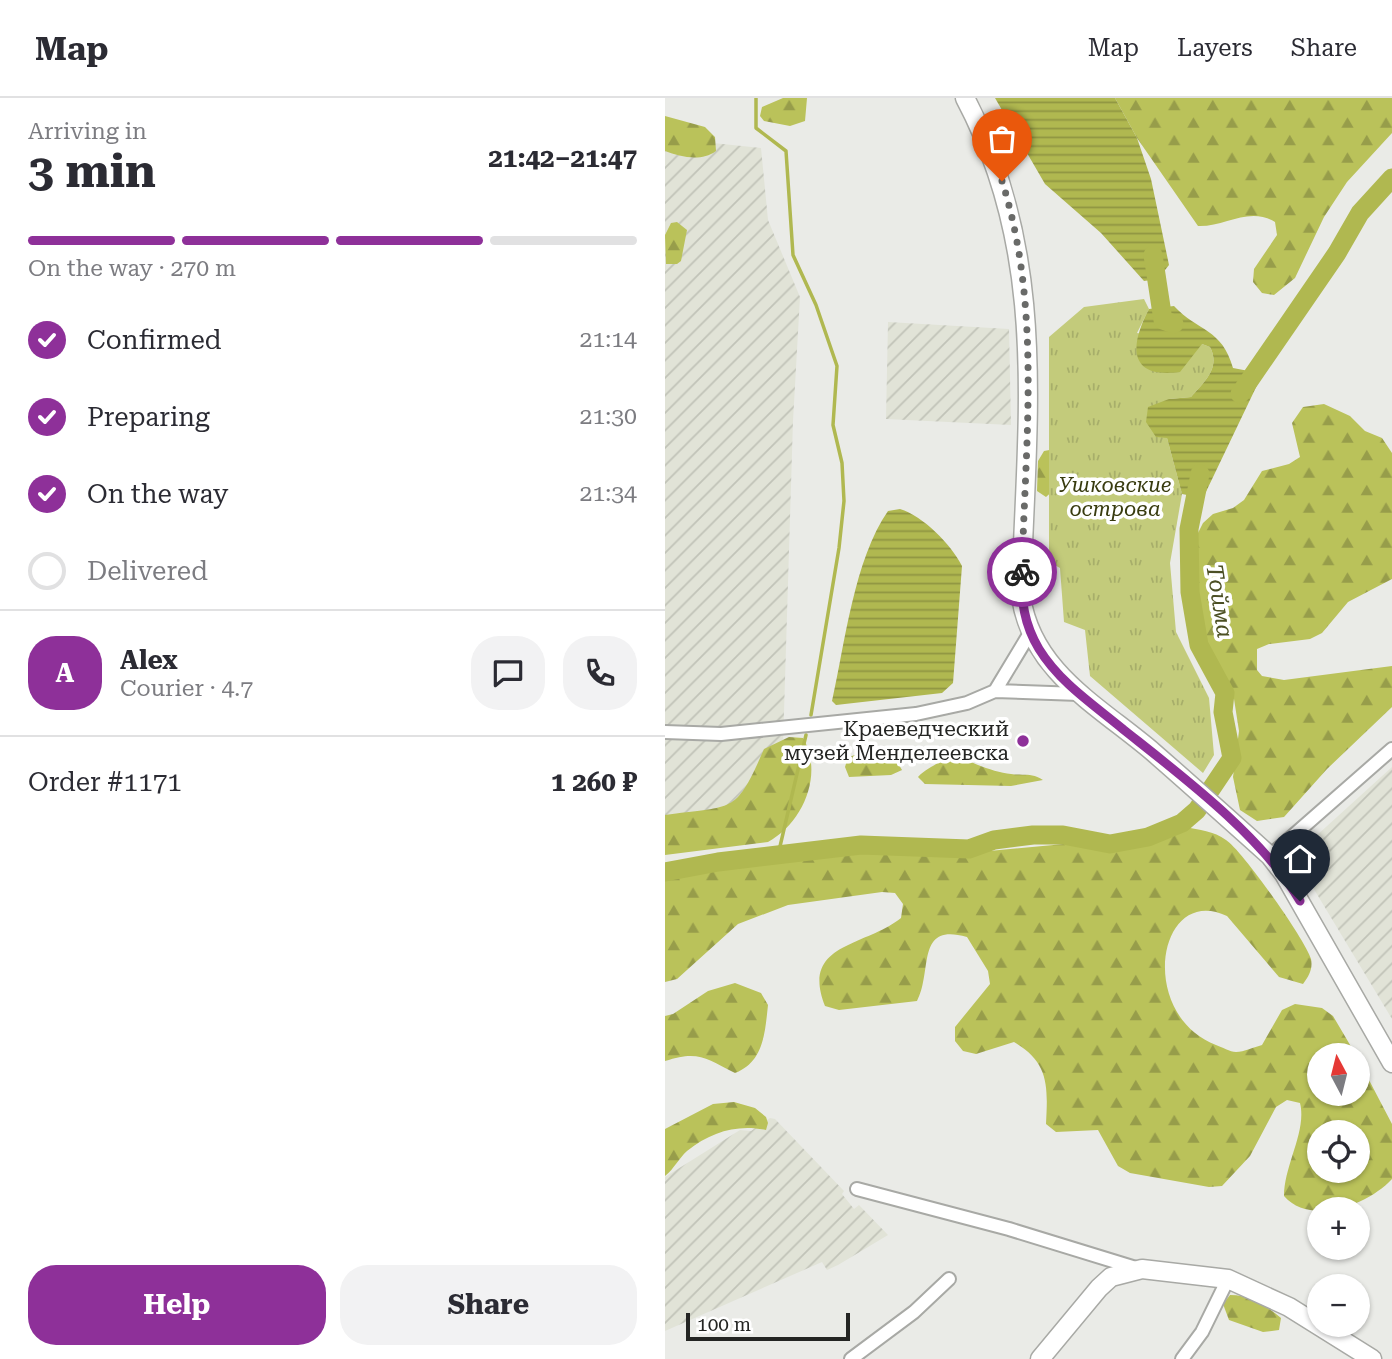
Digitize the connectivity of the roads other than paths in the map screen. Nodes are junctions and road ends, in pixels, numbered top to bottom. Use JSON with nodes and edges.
{"nodes":[{"id":1,"x":965,"y":98,"type":"edge"},
{"id":2,"x":1031,"y":633,"type":"junction"},
{"id":3,"x":995,"y":691,"type":"junction"},
{"id":4,"x":1079,"y":694,"type":"junction"},
{"id":5,"x":665,"y":732,"type":"edge"},
{"id":6,"x":1392,"y":749,"type":"edge"},
{"id":7,"x":1270,"y":856,"type":"junction"},
{"id":8,"x":1392,"y":1063,"type":"edge"},
{"id":9,"x":857,"y":1189,"type":"dead end"},
{"id":10,"x":1142,"y":1269,"type":"junction"},
{"id":11,"x":949,"y":1279,"type":"dead end"},
{"id":12,"x":1228,"y":1279,"type":"junction"},
{"id":13,"x":851,"y":1359,"type":"edge"},
{"id":14,"x":1040,"y":1359,"type":"edge"},
{"id":15,"x":1182,"y":1359,"type":"edge"},
{"id":16,"x":1372,"y":1359,"type":"edge"}],
"edges":[{"from":1,"to":2,"type":"main road"},
{"from":2,"to":3,"type":"street"},
{"from":2,"to":4,"type":"main road"},
{"from":3,"to":4,"type":"street"},
{"from":3,"to":5,"type":"street"},
{"from":4,"to":7,"type":"main road"},
{"from":6,"to":7,"type":"street"},
{"from":7,"to":8,"type":"main road"},
{"from":9,"to":10,"type":"street"},
{"from":10,"to":12,"type":"main road"},
{"from":10,"to":14,"type":"main road"},
{"from":11,"to":13,"type":"street"},
{"from":12,"to":15,"type":"street"},
{"from":12,"to":16,"type":"main road"}]}
